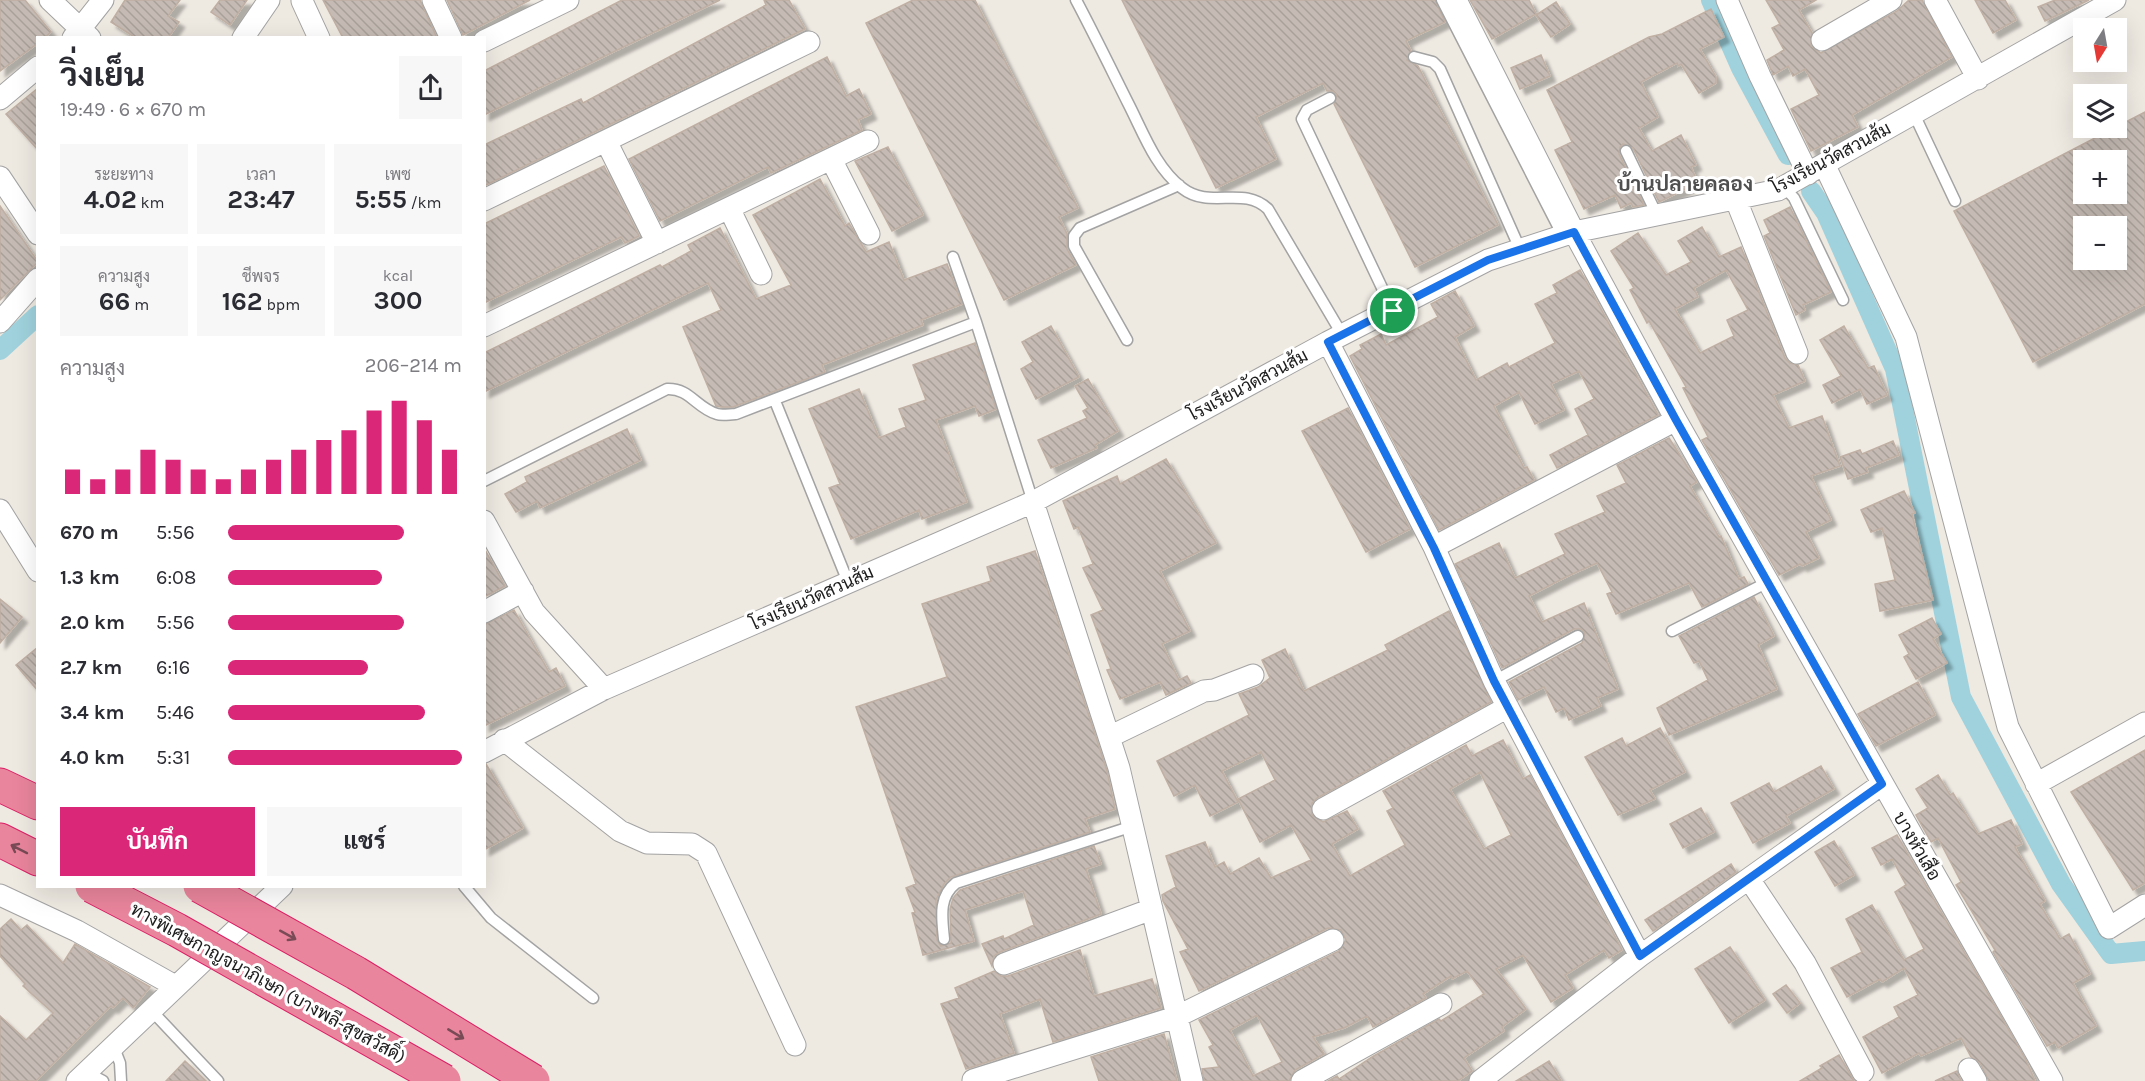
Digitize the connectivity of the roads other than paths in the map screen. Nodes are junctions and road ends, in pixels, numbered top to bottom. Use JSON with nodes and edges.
{"nodes":[{"id":1,"x":50,"y":0,"type":"edge"},
{"id":2,"x":103,"y":0,"type":"edge"},
{"id":3,"x":269,"y":0,"type":"edge"},
{"id":4,"x":433,"y":0,"type":"edge"},
{"id":5,"x":567,"y":0,"type":"edge"},
{"id":6,"x":1076,"y":0,"type":"edge"},
{"id":7,"x":1442,"y":0,"type":"edge"},
{"id":8,"x":1456,"y":0,"type":"edge"},
{"id":9,"x":1727,"y":0,"type":"edge"},
{"id":10,"x":1891,"y":0,"type":"edge"},
{"id":11,"x":1935,"y":0,"type":"edge"},
{"id":12,"x":2115,"y":0,"type":"edge"},
{"id":13,"x":302,"y":1,"type":"edge"},
{"id":14,"x":2087,"y":7,"type":"edge"},
{"id":15,"x":81,"y":35,"type":"edge"},
{"id":16,"x":244,"y":36,"type":"edge"},
{"id":17,"x":318,"y":36,"type":"edge"},
{"id":18,"x":450,"y":36,"type":"edge"},
{"id":19,"x":486,"y":40,"type":"edge"},
{"id":20,"x":1822,"y":40,"type":"dead end"},
{"id":21,"x":809,"y":42,"type":"dead end"},
{"id":22,"x":1414,"y":57,"type":"dead end"},
{"id":23,"x":36,"y":69,"type":"edge"},
{"id":24,"x":1978,"y":79,"type":"junction"},
{"id":25,"x":1330,"y":98,"type":"dead end"},
{"id":26,"x":0,"y":99,"type":"edge"},
{"id":27,"x":1914,"y":114,"type":"junction"},
{"id":28,"x":606,"y":141,"type":"junction"},
{"id":29,"x":868,"y":141,"type":"dead end"},
{"id":30,"x":1626,"y":151,"type":"dead end"},
{"id":31,"x":831,"y":159,"type":"junction"},
{"id":32,"x":1816,"y":169,"type":"junction"},
{"id":33,"x":0,"y":177,"type":"edge"},
{"id":34,"x":1179,"y":185,"type":"junction"},
{"id":35,"x":1784,"y":187,"type":"junction"},
{"id":36,"x":486,"y":199,"type":"edge"},
{"id":37,"x":1736,"y":200,"type":"junction"},
{"id":38,"x":1955,"y":201,"type":"dead end"},
{"id":39,"x":729,"y":208,"type":"junction"},
{"id":40,"x":1657,"y":215,"type":"junction"},
{"id":41,"x":36,"y":226,"type":"edge"},
{"id":42,"x":869,"y":234,"type":"dead end"},
{"id":43,"x":1569,"y":234,"type":"junction"},
{"id":44,"x":657,"y":243,"type":"junction"},
{"id":45,"x":1520,"y":249,"type":"junction"},
{"id":46,"x":953,"y":256,"type":"dead end"},
{"id":47,"x":761,"y":274,"type":"dead end"},
{"id":48,"x":36,"y":281,"type":"edge"},
{"id":49,"x":1843,"y":300,"type":"dead end"},
{"id":50,"x":1393,"y":311,"type":"junction"},
{"id":51,"x":0,"y":322,"type":"edge"},
{"id":52,"x":976,"y":322,"type":"junction"},
{"id":53,"x":486,"y":325,"type":"edge"},
{"id":54,"x":1335,"y":339,"type":"junction"},
{"id":55,"x":1126,"y":340,"type":"dead end"},
{"id":56,"x":1797,"y":353,"type":"dead end"},
{"id":57,"x":775,"y":401,"type":"junction"},
{"id":58,"x":1676,"y":420,"type":"junction"},
{"id":59,"x":486,"y":480,"type":"edge"},
{"id":60,"x":1033,"y":502,"type":"junction"},
{"id":61,"x":0,"y":510,"type":"edge"},
{"id":62,"x":486,"y":525,"type":"edge"},
{"id":63,"x":1434,"y":548,"type":"junction"},
{"id":64,"x":36,"y":568,"type":"edge"},
{"id":65,"x":848,"y":582,"type":"junction"},
{"id":66,"x":1768,"y":582,"type":"junction"},
{"id":67,"x":523,"y":591,"type":"junction"},
{"id":68,"x":486,"y":611,"type":"edge"},
{"id":69,"x":1672,"y":631,"type":"dead end"},
{"id":70,"x":1578,"y":636,"type":"dead end"},
{"id":71,"x":1254,"y":675,"type":"dead end"},
{"id":72,"x":1494,"y":681,"type":"junction"},
{"id":73,"x":604,"y":689,"type":"junction"},
{"id":74,"x":1508,"y":707,"type":"junction"},
{"id":75,"x":2145,"y":723,"type":"edge"},
{"id":76,"x":1109,"y":737,"type":"junction"},
{"id":77,"x":504,"y":740,"type":"junction"},
{"id":78,"x":486,"y":751,"type":"edge"},
{"id":79,"x":0,"y":784,"type":"edge"},
{"id":80,"x":1882,"y":784,"type":"junction"},
{"id":81,"x":2036,"y":784,"type":"junction"},
{"id":82,"x":36,"y":802,"type":"edge"},
{"id":83,"x":1323,"y":809,"type":"dead end"},
{"id":84,"x":1132,"y":826,"type":"junction"},
{"id":85,"x":0,"y":840,"type":"edge"},
{"id":86,"x":36,"y":858,"type":"edge"},
{"id":87,"x":1749,"y":879,"type":"junction"},
{"id":88,"x":96,"y":888,"type":"edge"},
{"id":89,"x":204,"y":888,"type":"edge"},
{"id":90,"x":280,"y":888,"type":"edge"},
{"id":91,"x":466,"y":888,"type":"edge"},
{"id":92,"x":0,"y":895,"type":"edge"},
{"id":93,"x":1152,"y":909,"type":"junction"},
{"id":94,"x":2139,"y":915,"type":"edge"},
{"id":95,"x":944,"y":939,"type":"dead end"},
{"id":96,"x":1333,"y":940,"type":"dead end"},
{"id":97,"x":1640,"y":956,"type":"junction"},
{"id":98,"x":1004,"y":964,"type":"dead end"},
{"id":99,"x":175,"y":986,"type":"junction"},
{"id":100,"x":593,"y":998,"type":"dead end"},
{"id":101,"x":1441,"y":1004,"type":"dead end"},
{"id":102,"x":150,"y":1009,"type":"junction"},
{"id":103,"x":1176,"y":1017,"type":"junction"},
{"id":104,"x":113,"y":1045,"type":"junction"},
{"id":105,"x":795,"y":1045,"type":"dead end"},
{"id":106,"x":1863,"y":1072,"type":"dead end"},
{"id":107,"x":88,"y":1078,"type":"edge"},
{"id":108,"x":973,"y":1080,"type":"edge"},
{"id":109,"x":122,"y":1081,"type":"edge"},
{"id":110,"x":218,"y":1081,"type":"edge"},
{"id":111,"x":444,"y":1081,"type":"edge"},
{"id":112,"x":533,"y":1081,"type":"edge"},
{"id":113,"x":1192,"y":1081,"type":"edge"},
{"id":114,"x":1302,"y":1081,"type":"edge"},
{"id":115,"x":1480,"y":1081,"type":"edge"},
{"id":116,"x":2052,"y":1081,"type":"edge"}],
"edges":[{"from":1,"to":15,"type":"street"},
{"from":2,"to":15,"type":"street"},
{"from":3,"to":16,"type":"street"},
{"from":4,"to":18,"type":"street"},
{"from":5,"to":19,"type":"street"},
{"from":6,"to":34,"type":"lane"},
{"from":7,"to":43,"type":"lane"},
{"from":8,"to":43,"type":"street","name":"บางหัวเสือ"},
{"from":9,"to":32,"type":"street"},
{"from":10,"to":20,"type":"street"},
{"from":11,"to":24,"type":"street"},
{"from":12,"to":14,"type":"street","name":"โรงเรียนวัดสวนส้ม"},
{"from":13,"to":17,"type":"street"},
{"from":14,"to":24,"type":"street","name":"โรงเรียนวัดสวนส้ม"},
{"from":21,"to":28,"type":"street"},
{"from":22,"to":45,"type":"lane"},
{"from":23,"to":26,"type":"street"},
{"from":24,"to":27,"type":"street","name":"โรงเรียนวัดสวนส้ม"},
{"from":25,"to":50,"type":"lane"},
{"from":27,"to":32,"type":"street","name":"โรงเรียนวัดสวนส้ม"},
{"from":27,"to":38,"type":"lane"},
{"from":28,"to":36,"type":"street"},
{"from":28,"to":44,"type":"street"},
{"from":29,"to":31,"type":"street"},
{"from":30,"to":40,"type":"lane"},
{"from":31,"to":39,"type":"street"},
{"from":31,"to":42,"type":"street"},
{"from":32,"to":35,"type":"street","name":"โรงเรียนวัดสวนส้ม"},
{"from":32,"to":81,"type":"street"},
{"from":33,"to":41,"type":"street"},
{"from":34,"to":54,"type":"lane"},
{"from":34,"to":55,"type":"lane"},
{"from":35,"to":37,"type":"street","name":"โรงเรียนวัดสวนส้ม"},
{"from":35,"to":49,"type":"lane"},
{"from":37,"to":40,"type":"street","name":"โรงเรียนวัดสวนส้ม"},
{"from":37,"to":56,"type":"street"},
{"from":39,"to":44,"type":"street"},
{"from":39,"to":47,"type":"street"},
{"from":40,"to":43,"type":"street","name":"โรงเรียนวัดสวนส้ม"},
{"from":43,"to":45,"type":"street","name":"โรงเรียนวัดสวนส้ม"},
{"from":43,"to":58,"type":"street","name":"บางหัวเสือ"},
{"from":44,"to":53,"type":"street"},
{"from":45,"to":50,"type":"street","name":"โรงเรียนวัดสวนส้ม"},
{"from":46,"to":52,"type":"lane"},
{"from":48,"to":51,"type":"street"},
{"from":50,"to":54,"type":"street","name":"โรงเรียนวัดสวนส้ม"},
{"from":52,"to":57,"type":"lane"},
{"from":52,"to":60,"type":"lane"},
{"from":54,"to":60,"type":"street","name":"โรงเรียนวัดสวนส้ม"},
{"from":54,"to":63,"type":"street"},
{"from":57,"to":59,"type":"lane"},
{"from":57,"to":65,"type":"lane"},
{"from":58,"to":63,"type":"street"},
{"from":58,"to":66,"type":"street","name":"บางหัวเสือ"},
{"from":60,"to":65,"type":"street","name":"โรงเรียนวัดสวนส้ม"},
{"from":60,"to":76,"type":"street"},
{"from":61,"to":64,"type":"street"},
{"from":62,"to":67,"type":"street"},
{"from":63,"to":72,"type":"street"},
{"from":65,"to":73,"type":"street","name":"โรงเรียนวัดสวนส้ม"},
{"from":66,"to":69,"type":"lane"},
{"from":66,"to":80,"type":"street","name":"บางหัวเสือ"},
{"from":67,"to":68,"type":"street"},
{"from":67,"to":73,"type":"street"},
{"from":70,"to":72,"type":"lane"},
{"from":71,"to":76,"type":"street"},
{"from":72,"to":74,"type":"street"},
{"from":73,"to":77,"type":"street","name":"โรงเรียนวัดสวนส้ม"},
{"from":74,"to":83,"type":"street"},
{"from":74,"to":97,"type":"street"},
{"from":75,"to":81,"type":"street"},
{"from":76,"to":84,"type":"street"},
{"from":77,"to":78,"type":"street","name":"โรงเรียนวัดสวนส้ม"},
{"from":77,"to":105,"type":"street"},
{"from":79,"to":82,"type":"highway"},
{"from":80,"to":87,"type":"street"},
{"from":80,"to":116,"type":"street","name":"บางหัวเสือ"},
{"from":81,"to":94,"type":"street"},
{"from":84,"to":93,"type":"street"},
{"from":84,"to":95,"type":"lane"},
{"from":86,"to":85,"type":"highway","one_way":true},
{"from":87,"to":97,"type":"street"},
{"from":87,"to":106,"type":"street"},
{"from":88,"to":111,"type":"highway","name":"ทางพิเศษกาญจนาภิเษก (บางพลี-สุขสวัสดิ์)","bridge":true},
{"from":89,"to":112,"type":"highway","one_way":true,"bridge":true},
{"from":90,"to":99,"type":"street"},
{"from":91,"to":100,"type":"lane"},
{"from":92,"to":99,"type":"street"},
{"from":93,"to":98,"type":"street"},
{"from":93,"to":103,"type":"street"},
{"from":96,"to":103,"type":"street"},
{"from":97,"to":115,"type":"street"},
{"from":99,"to":102,"type":"street"},
{"from":101,"to":114,"type":"street"},
{"from":102,"to":104,"type":"street"},
{"from":102,"to":110,"type":"lane"},
{"from":103,"to":108,"type":"street"},
{"from":103,"to":113,"type":"street"},
{"from":104,"to":107,"type":"street"},
{"from":104,"to":109,"type":"lane"}]}
